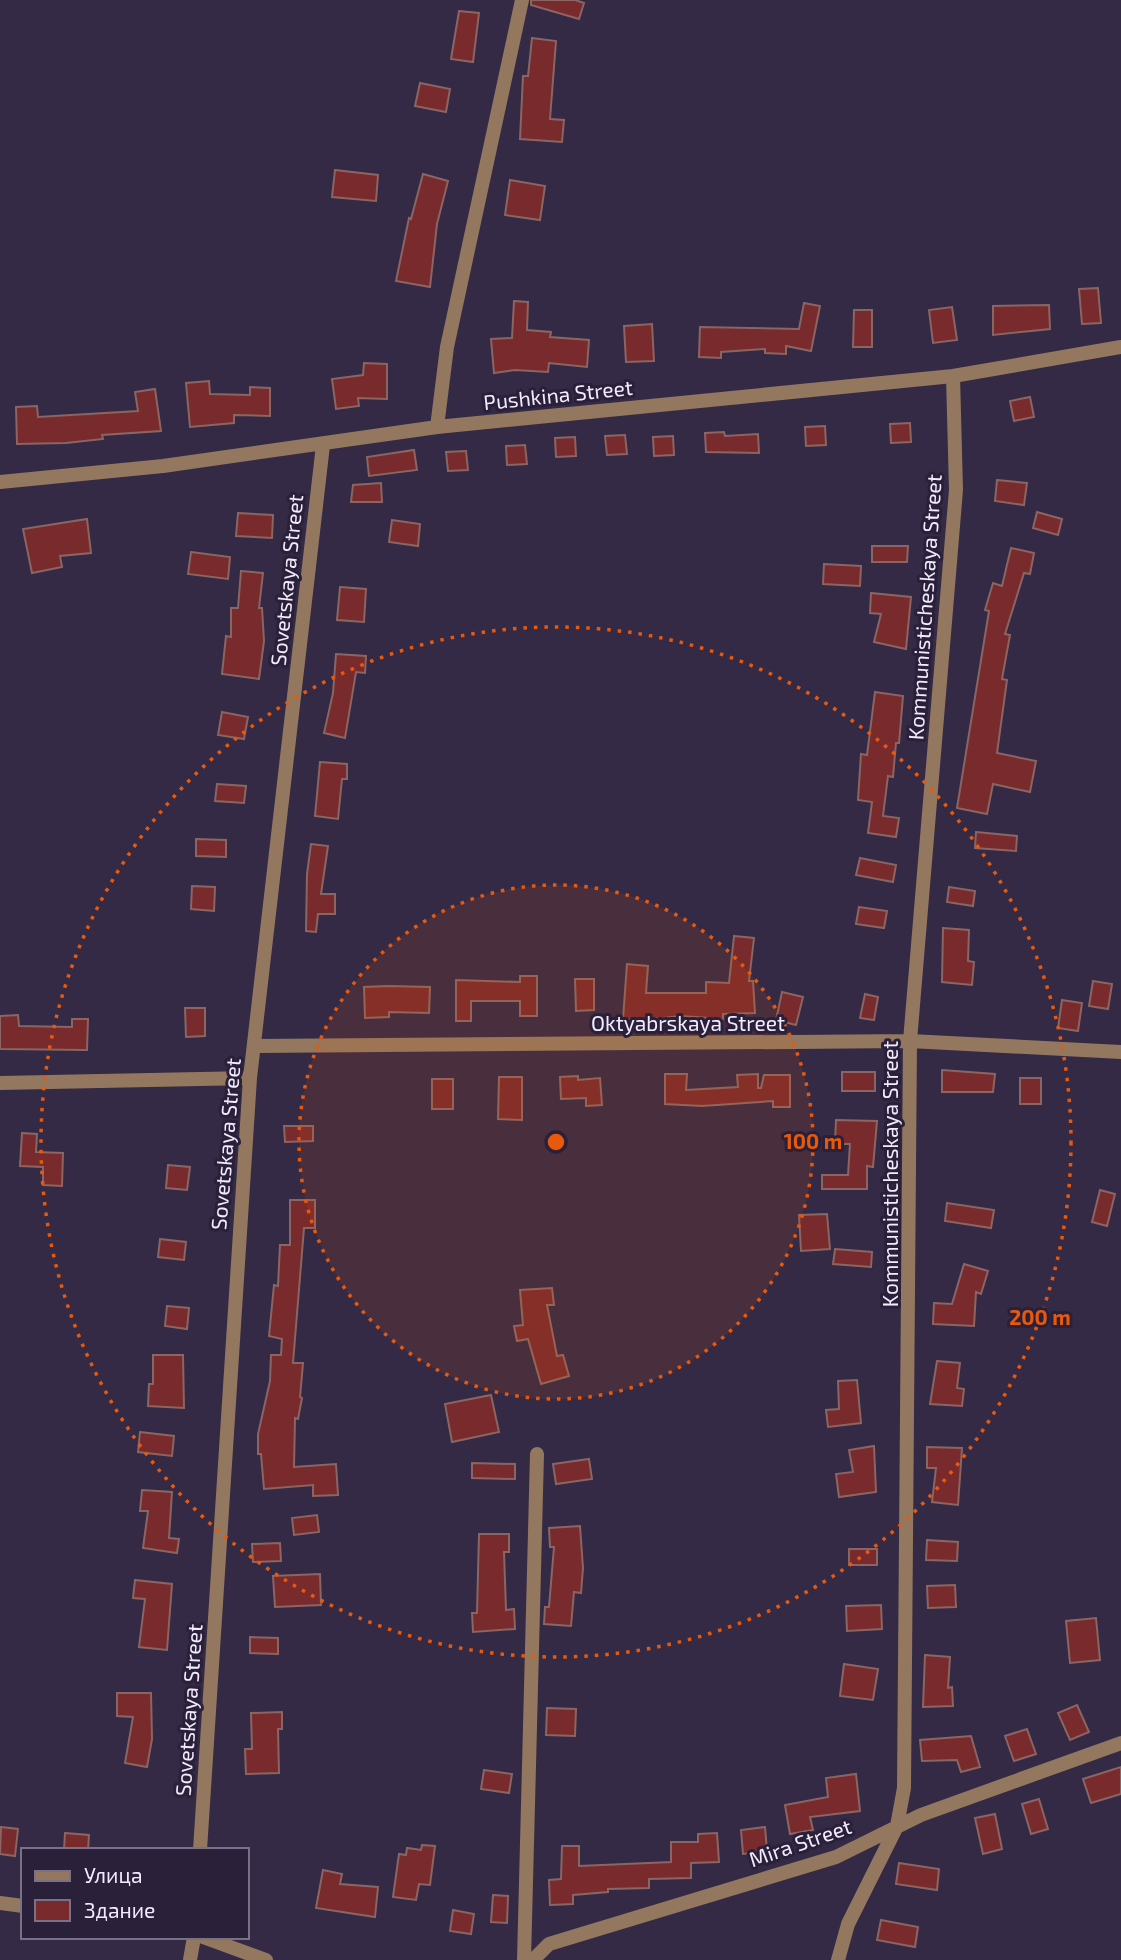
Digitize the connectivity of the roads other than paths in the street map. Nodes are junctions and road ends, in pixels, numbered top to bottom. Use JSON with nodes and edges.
{"nodes":[{"id":1,"x":522,"y":0,"type":"edge"},
{"id":2,"x":1121,"y":347,"type":"edge"},
{"id":3,"x":953,"y":376,"type":"junction"},
{"id":4,"x":436,"y":427,"type":"junction"},
{"id":5,"x":323,"y":444,"type":"junction"},
{"id":6,"x":0,"y":482,"type":"edge"},
{"id":7,"x":910,"y":1041,"type":"junction"},
{"id":8,"x":255,"y":1046,"type":"junction"},
{"id":9,"x":1121,"y":1052,"type":"edge"},
{"id":10,"x":250,"y":1078,"type":"junction"},
{"id":11,"x":0,"y":1083,"type":"edge"},
{"id":12,"x":537,"y":1454,"type":"dead end"},
{"id":13,"x":1121,"y":1743,"type":"edge"},
{"id":14,"x":898,"y":1826,"type":"junction"},
{"id":15,"x":200,"y":1848,"type":"edge"},
{"id":16,"x":0,"y":1903,"type":"edge"},
{"id":17,"x":21,"y":1906,"type":"edge"},
{"id":18,"x":194,"y":1939,"type":"edge"},
{"id":19,"x":208,"y":1939,"type":"edge"},
{"id":20,"x":190,"y":1960,"type":"edge"},
{"id":21,"x":266,"y":1960,"type":"edge"},
{"id":22,"x":524,"y":1960,"type":"edge"},
{"id":23,"x":533,"y":1960,"type":"edge"},
{"id":24,"x":838,"y":1960,"type":"edge"}],
"edges":[{"from":1,"to":4,"type":"street"},
{"from":2,"to":3,"type":"street","name":"Pushkina Street"},
{"from":3,"to":4,"type":"street","name":"Pushkina Street"},
{"from":3,"to":7,"type":"street","name":"Kommunisticheskaya Street"},
{"from":4,"to":5,"type":"street","name":"Pushkina Street"},
{"from":5,"to":6,"type":"street","name":"Pushkina Street"},
{"from":5,"to":8,"type":"street","name":"Sovetskaya Street"},
{"from":7,"to":8,"type":"street","name":"Oktyabrskaya Street"},
{"from":7,"to":9,"type":"street","name":"Oktyabrskaya Street"},
{"from":7,"to":14,"type":"street","name":"Kommunisticheskaya Street"},
{"from":8,"to":10,"type":"street","name":"Sovetskaya Street"},
{"from":10,"to":11,"type":"street"},
{"from":10,"to":15,"type":"street","name":"Sovetskaya Street"},
{"from":12,"to":22,"type":"street"},
{"from":13,"to":14,"type":"street","name":"Mira Street"},
{"from":14,"to":23,"type":"street","name":"Mira Street"},
{"from":14,"to":24,"type":"street","name":"Kommunisticheskaya Street"},
{"from":16,"to":17,"type":"street"},
{"from":18,"to":20,"type":"street"},
{"from":19,"to":21,"type":"street"}]}
